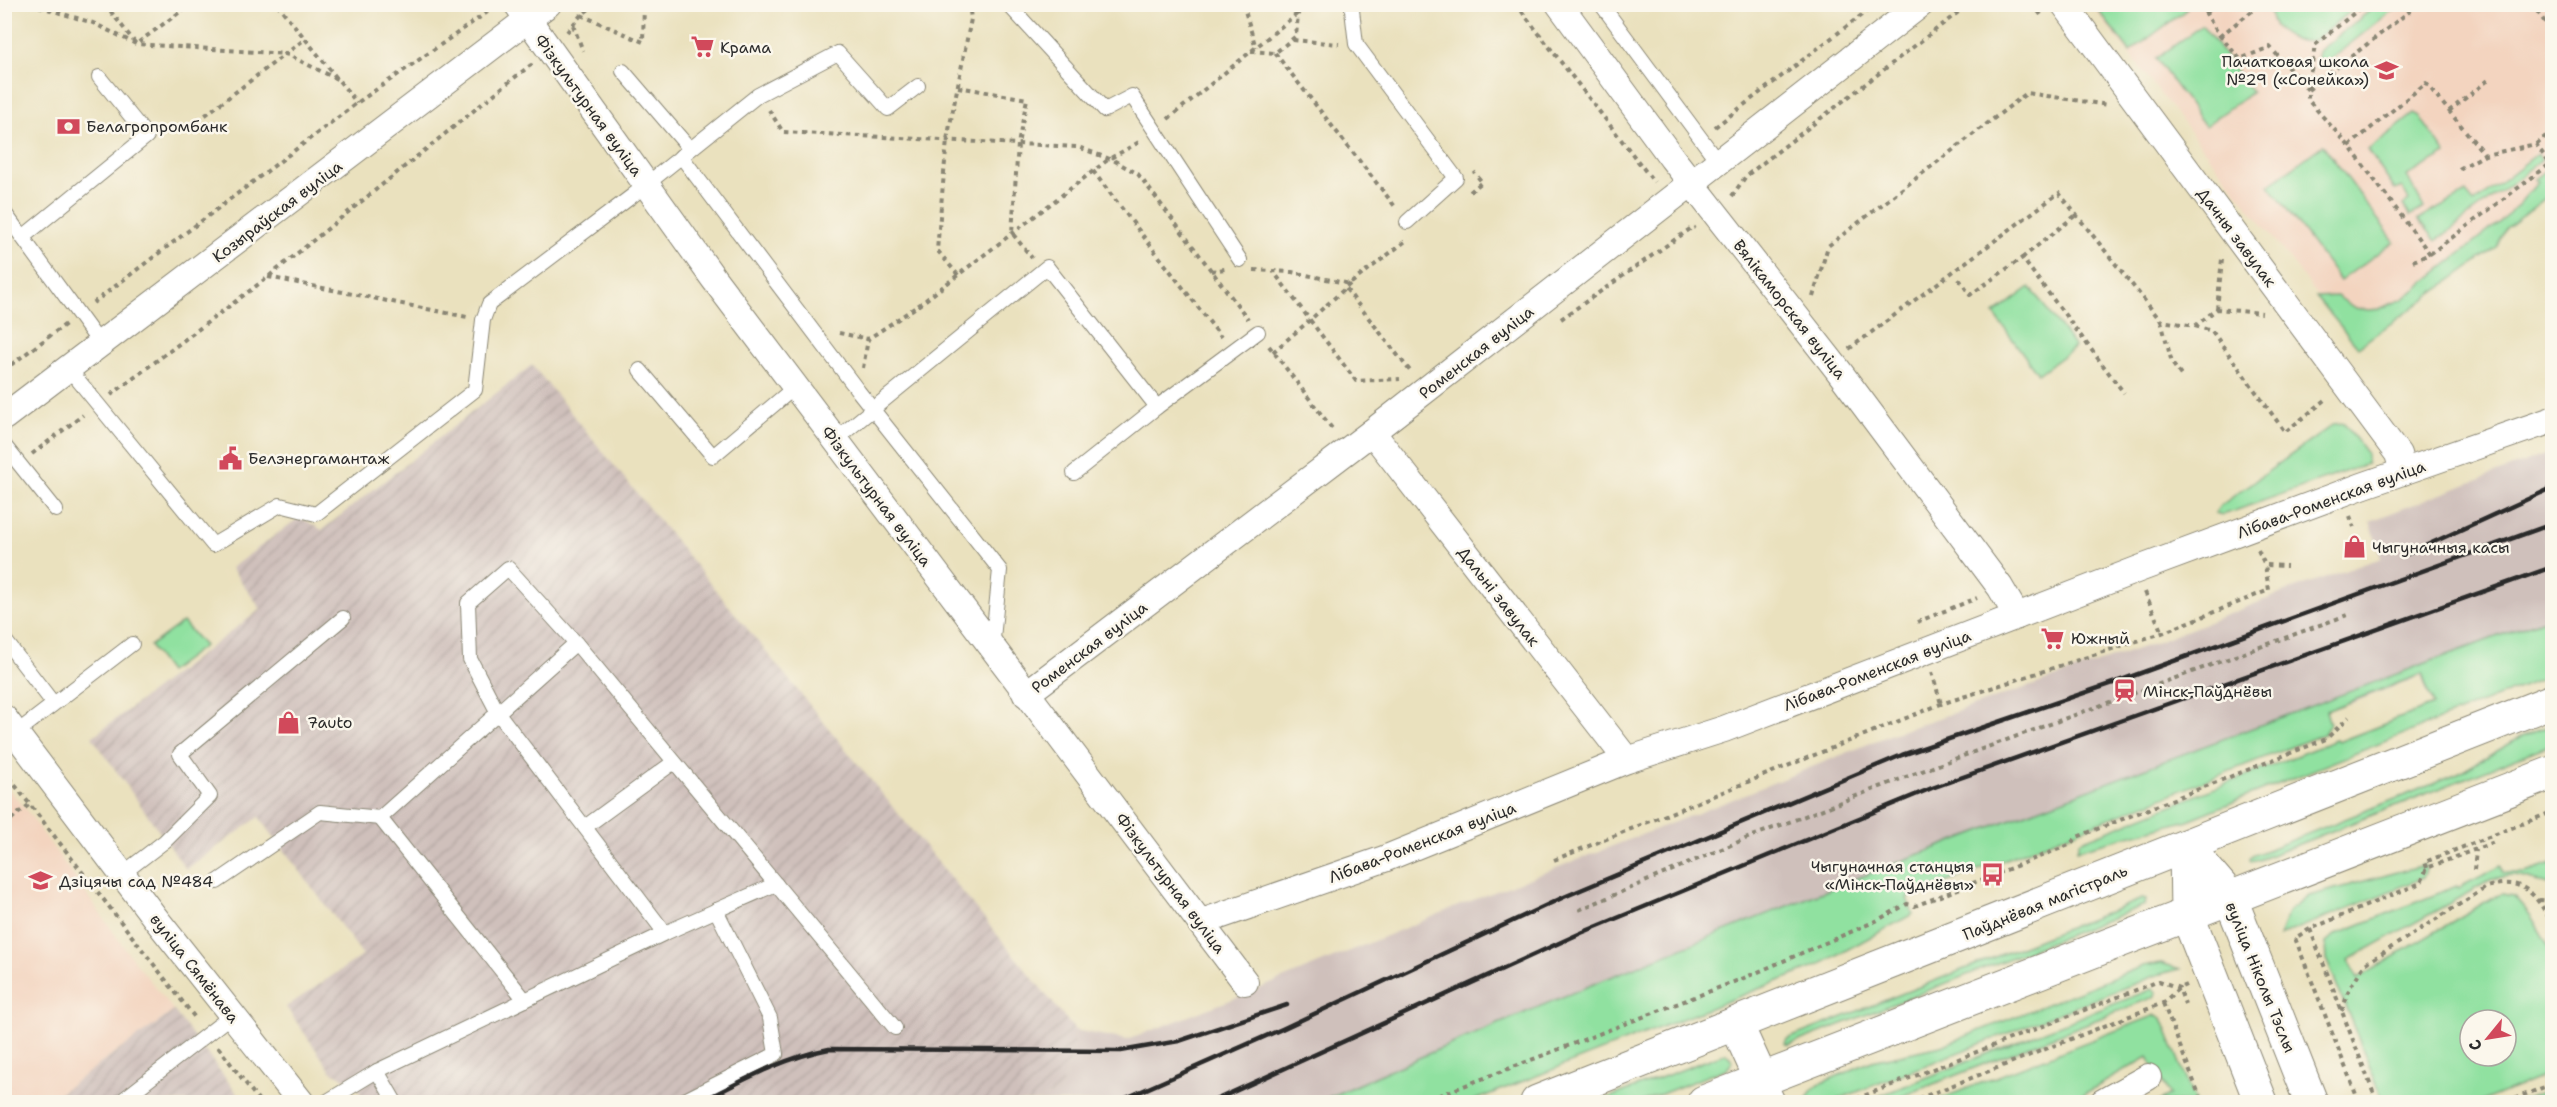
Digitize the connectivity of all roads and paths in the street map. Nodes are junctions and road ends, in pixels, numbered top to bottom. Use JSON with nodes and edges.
{"nodes":[{"id":1,"x":32,"y":4,"type":"edge"},
{"id":2,"x":105,"y":4,"type":"edge"},
{"id":3,"x":191,"y":4,"type":"edge"},
{"id":4,"x":277,"y":4,"type":"edge"},
{"id":5,"x":483,"y":4,"type":"edge"},
{"id":6,"x":596,"y":4,"type":"edge"},
{"id":7,"x":644,"y":4,"type":"edge"},
{"id":8,"x":969,"y":4,"type":"edge"},
{"id":9,"x":1008,"y":4,"type":"edge"},
{"id":10,"x":1243,"y":4,"type":"edge"},
{"id":11,"x":1299,"y":4,"type":"edge"},
{"id":12,"x":1309,"y":4,"type":"edge"},
{"id":13,"x":1354,"y":4,"type":"edge"},
{"id":14,"x":1516,"y":4,"type":"edge"},
{"id":15,"x":1559,"y":4,"type":"edge"},
{"id":16,"x":1601,"y":4,"type":"edge"},
{"id":17,"x":1876,"y":4,"type":"edge"},
{"id":18,"x":1921,"y":4,"type":"edge"},
{"id":19,"x":1970,"y":4,"type":"edge"},
{"id":20,"x":2064,"y":4,"type":"edge"},
{"id":21,"x":2200,"y":4,"type":"edge"},
{"id":22,"x":2217,"y":4,"type":"edge"},
{"id":23,"x":2261,"y":4,"type":"edge"},
{"id":24,"x":2365,"y":4,"type":"edge"},
{"id":25,"x":2419,"y":4,"type":"edge"},
{"id":26,"x":2532,"y":4,"type":"edge"},
{"id":27,"x":531,"y":9,"type":"edge"},
{"id":28,"x":2206,"y":13,"type":"junction"},
{"id":29,"x":1298,"y":14,"type":"junction"},
{"id":30,"x":581,"y":15,"type":"junction"},
{"id":31,"x":567,"y":32,"type":"dead end"},
{"id":32,"x":2553,"y":32,"type":"edge"},
{"id":33,"x":2220,"y":36,"type":"junction"},
{"id":34,"x":305,"y":39,"type":"junction"},
{"id":35,"x":1292,"y":39,"type":"junction"},
{"id":36,"x":135,"y":44,"type":"junction"},
{"id":37,"x":1356,"y":44,"type":"junction"},
{"id":38,"x":1256,"y":48,"type":"junction"},
{"id":39,"x":1251,"y":51,"type":"junction"},
{"id":40,"x":1275,"y":53,"type":"junction"},
{"id":41,"x":286,"y":54,"type":"junction"},
{"id":42,"x":531,"y":65,"type":"dead end"},
{"id":43,"x":623,"y":70,"type":"dead end"},
{"id":44,"x":99,"y":77,"type":"dead end"},
{"id":45,"x":2491,"y":78,"type":"dead end"},
{"id":46,"x":337,"y":79,"type":"junction"},
{"id":47,"x":918,"y":87,"type":"dead end"},
{"id":48,"x":958,"y":87,"type":"junction"},
{"id":49,"x":2308,"y":90,"type":"junction"},
{"id":50,"x":758,"y":95,"type":"junction"},
{"id":51,"x":357,"y":103,"type":"junction"},
{"id":52,"x":2113,"y":106,"type":"dead end"},
{"id":53,"x":2449,"y":111,"type":"junction"},
{"id":54,"x":1155,"y":130,"type":"junction"},
{"id":55,"x":2553,"y":131,"type":"edge"},
{"id":56,"x":147,"y":136,"type":"junction"},
{"id":57,"x":1701,"y":139,"type":"junction"},
{"id":58,"x":947,"y":140,"type":"junction"},
{"id":59,"x":1018,"y":144,"type":"junction"},
{"id":60,"x":2536,"y":144,"type":"junction"},
{"id":61,"x":2349,"y":146,"type":"junction"},
{"id":62,"x":685,"y":153,"type":"junction"},
{"id":63,"x":2485,"y":155,"type":"junction"},
{"id":64,"x":1109,"y":159,"type":"junction"},
{"id":65,"x":1719,"y":163,"type":"junction"},
{"id":66,"x":1468,"y":164,"type":"dead end"},
{"id":67,"x":2459,"y":169,"type":"dead end"},
{"id":68,"x":1093,"y":171,"type":"junction"},
{"id":69,"x":1693,"y":183,"type":"junction"},
{"id":70,"x":647,"y":184,"type":"junction"},
{"id":71,"x":1660,"y":190,"type":"dead end"},
{"id":72,"x":1466,"y":195,"type":"dead end"},
{"id":73,"x":1731,"y":196,"type":"dead end"},
{"id":74,"x":4,"y":212,"type":"edge"},
{"id":75,"x":2076,"y":215,"type":"junction"},
{"id":76,"x":1407,"y":222,"type":"joint"},
{"id":77,"x":1012,"y":233,"type":"junction"},
{"id":78,"x":1416,"y":234,"type":"dead end"},
{"id":79,"x":22,"y":237,"type":"junction"},
{"id":80,"x":2223,"y":253,"type":"dead end"},
{"id":81,"x":2430,"y":254,"type":"junction"},
{"id":82,"x":2022,"y":258,"type":"junction"},
{"id":83,"x":2413,"y":261,"type":"dead end"},
{"id":84,"x":1239,"y":267,"type":"junction"},
{"id":85,"x":1042,"y":271,"type":"junction"},
{"id":86,"x":1211,"y":271,"type":"junction"},
{"id":87,"x":1273,"y":271,"type":"junction"},
{"id":88,"x":958,"y":275,"type":"junction"},
{"id":89,"x":268,"y":277,"type":"junction"},
{"id":90,"x":1959,"y":279,"type":"dead end"},
{"id":91,"x":1350,"y":284,"type":"junction"},
{"id":92,"x":1346,"y":289,"type":"junction"},
{"id":93,"x":1811,"y":303,"type":"dead end"},
{"id":94,"x":2217,"y":309,"type":"junction"},
{"id":95,"x":79,"y":314,"type":"junction"},
{"id":96,"x":2272,"y":314,"type":"dead end"},
{"id":97,"x":483,"y":320,"type":"junction"},
{"id":98,"x":1310,"y":320,"type":"junction"},
{"id":99,"x":2161,"y":321,"type":"junction"},
{"id":100,"x":2195,"y":326,"type":"junction"},
{"id":101,"x":810,"y":329,"type":"junction"},
{"id":102,"x":1258,"y":332,"type":"junction"},
{"id":103,"x":101,"y":345,"type":"junction"},
{"id":104,"x":1232,"y":351,"type":"junction"},
{"id":105,"x":1273,"y":352,"type":"junction"},
{"id":106,"x":1844,"y":352,"type":"dead end"},
{"id":107,"x":4,"y":369,"type":"edge"},
{"id":108,"x":69,"y":369,"type":"junction"},
{"id":109,"x":640,"y":370,"type":"dead end"},
{"id":110,"x":2182,"y":377,"type":"dead end"},
{"id":111,"x":1406,"y":379,"type":"dead end"},
{"id":112,"x":1416,"y":379,"type":"dead end"},
{"id":113,"x":795,"y":387,"type":"junction"},
{"id":114,"x":2124,"y":393,"type":"dead end"},
{"id":115,"x":2334,"y":394,"type":"dead end"},
{"id":116,"x":97,"y":405,"type":"junction"},
{"id":117,"x":1157,"y":407,"type":"junction"},
{"id":118,"x":873,"y":408,"type":"junction"},
{"id":119,"x":4,"y":417,"type":"edge"},
{"id":120,"x":2553,"y":420,"type":"edge"},
{"id":121,"x":1372,"y":432,"type":"junction"},
{"id":122,"x":835,"y":440,"type":"junction"},
{"id":123,"x":4,"y":445,"type":"edge"},
{"id":124,"x":1350,"y":449,"type":"junction"},
{"id":125,"x":19,"y":463,"type":"junction"},
{"id":126,"x":2403,"y":472,"type":"junction"},
{"id":127,"x":1074,"y":473,"type":"dead end"},
{"id":128,"x":56,"y":510,"type":"dead end"},
{"id":129,"x":2349,"y":513,"type":"dead end"},
{"id":130,"x":2354,"y":527,"type":"dead end"},
{"id":131,"x":2258,"y":548,"type":"dead end"},
{"id":132,"x":2265,"y":565,"type":"junction"},
{"id":133,"x":2288,"y":566,"type":"dead end"},
{"id":134,"x":2142,"y":586,"type":"dead end"},
{"id":135,"x":2000,"y":587,"type":"junction"},
{"id":136,"x":2350,"y":614,"type":"dead end"},
{"id":137,"x":2017,"y":616,"type":"junction"},
{"id":138,"x":343,"y":618,"type":"dead end"},
{"id":139,"x":1917,"y":622,"type":"dead end"},
{"id":140,"x":2162,"y":633,"type":"junction"},
{"id":141,"x":4,"y":639,"type":"edge"},
{"id":142,"x":132,"y":644,"type":"dead end"},
{"id":143,"x":576,"y":644,"type":"junction"},
{"id":144,"x":992,"y":649,"type":"junction"},
{"id":145,"x":1930,"y":665,"type":"dead end"},
{"id":146,"x":1026,"y":694,"type":"junction"},
{"id":147,"x":2553,"y":701,"type":"edge"},
{"id":148,"x":53,"y":703,"type":"junction"},
{"id":149,"x":1941,"y":704,"type":"junction"},
{"id":150,"x":498,"y":713,"type":"junction"},
{"id":151,"x":2349,"y":717,"type":"dead end"},
{"id":152,"x":10,"y":725,"type":"edge"},
{"id":153,"x":1627,"y":760,"type":"junction"},
{"id":154,"x":674,"y":762,"type":"junction"},
{"id":155,"x":4,"y":771,"type":"edge"},
{"id":156,"x":2553,"y":772,"type":"edge"},
{"id":157,"x":30,"y":804,"type":"junction"},
{"id":158,"x":2553,"y":812,"type":"edge"},
{"id":159,"x":381,"y":818,"type":"junction"},
{"id":160,"x":4,"y":825,"type":"edge"},
{"id":161,"x":585,"y":827,"type":"junction"},
{"id":162,"x":2497,"y":841,"type":"dead end"},
{"id":163,"x":2186,"y":846,"type":"junction"},
{"id":164,"x":2476,"y":849,"type":"junction"},
{"id":165,"x":1554,"y":860,"type":"dead end"},
{"id":166,"x":2427,"y":868,"type":"junction"},
{"id":167,"x":2474,"y":870,"type":"dead end"},
{"id":168,"x":122,"y":873,"type":"junction"},
{"id":169,"x":217,"y":882,"type":"dead end"},
{"id":170,"x":776,"y":884,"type":"junction"},
{"id":171,"x":2230,"y":897,"type":"junction"},
{"id":172,"x":2539,"y":900,"type":"junction"},
{"id":173,"x":2552,"y":900,"type":"edge"},
{"id":174,"x":716,"y":910,"type":"junction"},
{"id":175,"x":1579,"y":910,"type":"dead end"},
{"id":176,"x":2187,"y":914,"type":"junction"},
{"id":177,"x":1202,"y":922,"type":"junction"},
{"id":178,"x":2553,"y":923,"type":"edge"},
{"id":179,"x":2310,"y":929,"type":"junction"},
{"id":180,"x":665,"y":933,"type":"junction"},
{"id":181,"x":1245,"y":982,"type":"dead end"},
{"id":182,"x":2193,"y":982,"type":"dead end"},
{"id":183,"x":2178,"y":988,"type":"junction"},
{"id":184,"x":525,"y":1000,"type":"junction"},
{"id":185,"x":2163,"y":1002,"type":"junction"},
{"id":186,"x":2185,"y":1004,"type":"dead end"},
{"id":187,"x":2342,"y":1011,"type":"junction"},
{"id":188,"x":232,"y":1015,"type":"junction"},
{"id":189,"x":1736,"y":1024,"type":"junction"},
{"id":190,"x":895,"y":1028,"type":"dead end"},
{"id":191,"x":208,"y":1035,"type":"junction"},
{"id":192,"x":377,"y":1071,"type":"junction"},
{"id":193,"x":2148,"y":1077,"type":"dead end"},
{"id":194,"x":2553,"y":1084,"type":"edge"},
{"id":195,"x":1767,"y":1091,"type":"edge"},
{"id":196,"x":120,"y":1102,"type":"edge"},
{"id":197,"x":260,"y":1102,"type":"edge"},
{"id":198,"x":302,"y":1102,"type":"edge"},
{"id":199,"x":326,"y":1102,"type":"edge"},
{"id":200,"x":395,"y":1102,"type":"edge"},
{"id":201,"x":681,"y":1102,"type":"edge"},
{"id":202,"x":1422,"y":1102,"type":"edge"},
{"id":203,"x":1537,"y":1102,"type":"edge"},
{"id":204,"x":1704,"y":1102,"type":"edge"},
{"id":205,"x":1848,"y":1102,"type":"edge"},
{"id":206,"x":1910,"y":1102,"type":"edge"},
{"id":207,"x":2103,"y":1102,"type":"edge"},
{"id":208,"x":2202,"y":1102,"type":"edge"},
{"id":209,"x":2261,"y":1102,"type":"edge"},
{"id":210,"x":2311,"y":1102,"type":"edge"},
{"id":211,"x":2359,"y":1102,"type":"edge"},
{"id":212,"x":2377,"y":1102,"type":"edge"},
{"id":213,"x":2506,"y":1102,"type":"edge"}],
"edges":[{"from":1,"to":36,"type":"path"},
{"from":2,"to":36,"type":"path"},
{"from":3,"to":36,"type":"path"},
{"from":4,"to":34,"type":"path"},
{"from":5,"to":51,"type":"path"},
{"from":6,"to":30,"type":"path"},
{"from":7,"to":30,"type":"path"},
{"from":8,"to":48,"type":"path"},
{"from":9,"to":54,"type":"lane"},
{"from":10,"to":38,"type":"path"},
{"from":11,"to":29,"type":"path"},
{"from":12,"to":29,"type":"path"},
{"from":13,"to":37,"type":"lane"},
{"from":14,"to":71,"type":"path"},
{"from":15,"to":69,"type":"street","name":"Вялікаморская вуліца"},
{"from":16,"to":57,"type":"lane"},
{"from":17,"to":57,"type":"path"},
{"from":18,"to":65,"type":"street","name":"Роменская вуліца"},
{"from":19,"to":73,"type":"path"},
{"from":20,"to":126,"type":"street","name":"Дачны завулак"},
{"from":21,"to":28,"type":"path"},
{"from":22,"to":28,"type":"path"},
{"from":23,"to":33,"type":"path"},
{"from":24,"to":49,"type":"path"},
{"from":25,"to":49,"type":"path"},
{"from":26,"to":32,"type":"path"},
{"from":27,"to":70,"type":"street","name":"Фізкультурная вуліца"},
{"from":27,"to":103,"type":"street","name":"Козыраўская вуліца"},
{"from":28,"to":33,"type":"path"},
{"from":29,"to":35,"type":"path"},
{"from":29,"to":38,"type":"path"},
{"from":30,"to":31,"type":"path"},
{"from":33,"to":49,"type":"path"},
{"from":34,"to":41,"type":"path"},
{"from":34,"to":46,"type":"path"},
{"from":35,"to":37,"type":"path"},
{"from":35,"to":40,"type":"path"},
{"from":36,"to":41,"type":"path"},
{"from":37,"to":76,"type":"lane"},
{"from":38,"to":39,"type":"path"},
{"from":39,"to":40,"type":"path"},
{"from":39,"to":54,"type":"path"},
{"from":40,"to":76,"type":"path"},
{"from":41,"to":46,"type":"path"},
{"from":41,"to":56,"type":"path"},
{"from":42,"to":89,"type":"path"},
{"from":43,"to":62,"type":"lane"},
{"from":44,"to":56,"type":"lane"},
{"from":45,"to":53,"type":"path"},
{"from":46,"to":51,"type":"path"},
{"from":47,"to":50,"type":"lane"},
{"from":48,"to":58,"type":"path"},
{"from":48,"to":59,"type":"path"},
{"from":49,"to":61,"type":"path"},
{"from":50,"to":58,"type":"path"},
{"from":50,"to":62,"type":"lane"},
{"from":51,"to":95,"type":"path"},
{"from":52,"to":93,"type":"path"},
{"from":53,"to":61,"type":"path"},
{"from":53,"to":63,"type":"path"},
{"from":54,"to":64,"type":"path"},
{"from":54,"to":84,"type":"lane"},
{"from":55,"to":60,"type":"path"},
{"from":56,"to":79,"type":"lane"},
{"from":57,"to":65,"type":"lane"},
{"from":58,"to":59,"type":"path"},
{"from":58,"to":88,"type":"path"},
{"from":59,"to":64,"type":"path"},
{"from":59,"to":77,"type":"path"},
{"from":60,"to":63,"type":"path"},
{"from":60,"to":81,"type":"path"},
{"from":61,"to":81,"type":"path"},
{"from":62,"to":70,"type":"lane"},
{"from":62,"to":101,"type":"lane"},
{"from":63,"to":67,"type":"path"},
{"from":64,"to":68,"type":"path"},
{"from":64,"to":86,"type":"path"},
{"from":65,"to":69,"type":"street","name":"Роменская вуліца"},
{"from":66,"to":72,"type":"path"},
{"from":68,"to":77,"type":"path"},
{"from":68,"to":104,"type":"path"},
{"from":69,"to":121,"type":"street","name":"Роменская вуліца"},
{"from":69,"to":135,"type":"street","name":"Вялікаморская вуліца"},
{"from":70,"to":97,"type":"lane"},
{"from":70,"to":113,"type":"street","name":"Фізкультурная вуліца"},
{"from":74,"to":79,"type":"lane"},
{"from":75,"to":82,"type":"path"},
{"from":75,"to":99,"type":"path"},
{"from":75,"to":106,"type":"path"},
{"from":77,"to":85,"type":"path"},
{"from":77,"to":88,"type":"path"},
{"from":78,"to":91,"type":"path"},
{"from":79,"to":95,"type":"lane"},
{"from":80,"to":94,"type":"path"},
{"from":81,"to":83,"type":"path"},
{"from":82,"to":90,"type":"path"},
{"from":82,"to":114,"type":"path"},
{"from":84,"to":86,"type":"path"},
{"from":84,"to":87,"type":"path"},
{"from":85,"to":117,"type":"lane"},
{"from":85,"to":118,"type":"lane"},
{"from":86,"to":102,"type":"path"},
{"from":87,"to":91,"type":"path"},
{"from":87,"to":98,"type":"path"},
{"from":88,"to":101,"type":"path"},
{"from":89,"to":97,"type":"path"},
{"from":89,"to":116,"type":"path"},
{"from":91,"to":92,"type":"path"},
{"from":92,"to":98,"type":"path"},
{"from":92,"to":112,"type":"path"},
{"from":94,"to":96,"type":"path"},
{"from":94,"to":100,"type":"path"},
{"from":95,"to":103,"type":"lane"},
{"from":95,"to":107,"type":"path"},
{"from":97,"to":116,"type":"lane"},
{"from":98,"to":105,"type":"path"},
{"from":98,"to":111,"type":"path"},
{"from":99,"to":100,"type":"path"},
{"from":99,"to":110,"type":"path"},
{"from":100,"to":115,"type":"path"},
{"from":101,"to":118,"type":"lane"},
{"from":102,"to":104,"type":"lane"},
{"from":102,"to":105,"type":"path"},
{"from":103,"to":108,"type":"street","name":"Козыраўская вуліца"},
{"from":104,"to":117,"type":"lane"},
{"from":105,"to":124,"type":"path"},
{"from":108,"to":116,"type":"lane"},
{"from":108,"to":119,"type":"street","name":"Козыраўская вуліца"},
{"from":109,"to":113,"type":"lane"},
{"from":113,"to":122,"type":"street","name":"Фізкультурная вуліца"},
{"from":116,"to":125,"type":"path"},
{"from":117,"to":127,"type":"lane"},
{"from":118,"to":122,"type":"lane"},
{"from":118,"to":144,"type":"lane"},
{"from":120,"to":126,"type":"street","name":"Лібава-Роменская вуліца"},
{"from":121,"to":124,"type":"street","name":"Роменская вуліца"},
{"from":121,"to":153,"type":"street","name":"Дальні завулак"},
{"from":122,"to":144,"type":"street","name":"Фізкультурная вуліца"},
{"from":123,"to":125,"type":"lane"},
{"from":124,"to":146,"type":"street","name":"Роменская вуліца"},
{"from":125,"to":128,"type":"lane"},
{"from":126,"to":137,"type":"street","name":"Лібава-Роменская вуліца"},
{"from":129,"to":130,"type":"path"},
{"from":131,"to":132,"type":"path"},
{"from":132,"to":133,"type":"path"},
{"from":132,"to":140,"type":"path"},
{"from":134,"to":140,"type":"path"},
{"from":135,"to":137,"type":"street","name":"Вялікаморская вуліца"},
{"from":135,"to":139,"type":"path"},
{"from":136,"to":175,"type":"path"},
{"from":137,"to":153,"type":"street","name":"Лібава-Роменская вуліца"},
{"from":138,"to":168,"type":"lane"},
{"from":140,"to":149,"type":"path"},
{"from":141,"to":148,"type":"lane"},
{"from":142,"to":148,"type":"lane"},
{"from":143,"to":150,"type":"lane"},
{"from":143,"to":150,"type":"lane"},
{"from":143,"to":154,"type":"lane"},
{"from":144,"to":146,"type":"street","name":"Фізкультурная вуліца"},
{"from":145,"to":149,"type":"path"},
{"from":146,"to":177,"type":"street","name":"Фізкультурная вуліца"},
{"from":147,"to":163,"type":"main road","name":"Паўднёвая магістраль"},
{"from":148,"to":152,"type":"lane"},
{"from":149,"to":165,"type":"path"},
{"from":150,"to":159,"type":"lane"},
{"from":150,"to":161,"type":"lane"},
{"from":151,"to":202,"type":"path"},
{"from":152,"to":168,"type":"street","name":"вуліца Сямёнава"},
{"from":153,"to":177,"type":"street","name":"Лібава-Роменская вуліца"},
{"from":154,"to":161,"type":"lane"},
{"from":154,"to":170,"type":"lane"},
{"from":155,"to":157,"type":"path"},
{"from":156,"to":171,"type":"main road"},
{"from":157,"to":160,"type":"path"},
{"from":157,"to":191,"type":"path"},
{"from":158,"to":166,"type":"path"},
{"from":159,"to":169,"type":"lane"},
{"from":159,"to":184,"type":"lane"},
{"from":161,"to":180,"type":"lane"},
{"from":162,"to":164,"type":"path"},
{"from":163,"to":171,"type":"main road","name":"вуліца Ніколы Тэслы"},
{"from":163,"to":176,"type":"main road"},
{"from":163,"to":189,"type":"main road","name":"Паўднёвая магістраль"},
{"from":164,"to":166,"type":"path"},
{"from":164,"to":167,"type":"path"},
{"from":166,"to":179,"type":"path"},
{"from":168,"to":188,"type":"street","name":"вуліца Сямёнава"},
{"from":170,"to":174,"type":"lane"},
{"from":170,"to":190,"type":"lane"},
{"from":171,"to":176,"type":"main road"},
{"from":171,"to":210,"type":"main road","name":"вуліца Ніколы Тэслы"},
{"from":172,"to":173,"type":"path"},
{"from":172,"to":178,"type":"path"},
{"from":172,"to":187,"type":"path"},
{"from":174,"to":180,"type":"lane"},
{"from":174,"to":201,"type":"lane"},
{"from":176,"to":195,"type":"main road"},
{"from":176,"to":209,"type":"main road"},
{"from":177,"to":181,"type":"street","name":"Фізкультурная вуліца"},
{"from":179,"to":187,"type":"path"},
{"from":179,"to":211,"type":"path"},
{"from":180,"to":184,"type":"lane"},
{"from":182,"to":183,"type":"path"},
{"from":183,"to":185,"type":"path"},
{"from":183,"to":186,"type":"path"},
{"from":183,"to":205,"type":"path"},
{"from":184,"to":192,"type":"lane"},
{"from":185,"to":206,"type":"path"},
{"from":185,"to":208,"type":"path"},
{"from":187,"to":212,"type":"path"},
{"from":188,"to":191,"type":"lane"},
{"from":188,"to":198,"type":"street","name":"вуліца Сямёнава"},
{"from":189,"to":195,"type":"main road"},
{"from":189,"to":203,"type":"main road","name":"Паўднёвая магістраль"},
{"from":191,"to":196,"type":"lane"},
{"from":191,"to":197,"type":"path"},
{"from":192,"to":199,"type":"lane"},
{"from":192,"to":200,"type":"lane"},
{"from":193,"to":207,"type":"street"},
{"from":194,"to":213,"type":"path"},
{"from":195,"to":204,"type":"main road"}]}
